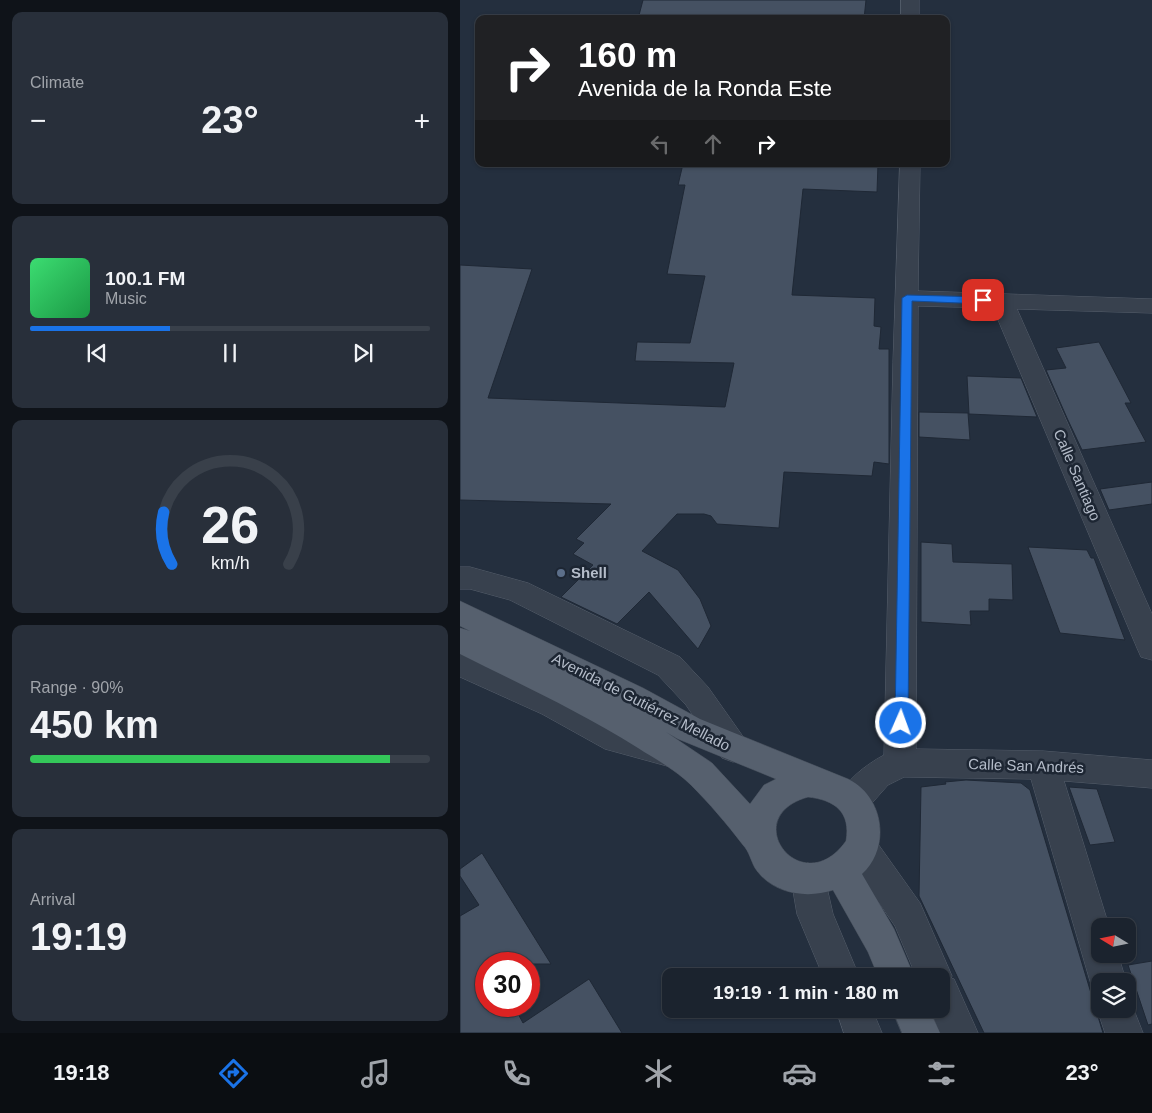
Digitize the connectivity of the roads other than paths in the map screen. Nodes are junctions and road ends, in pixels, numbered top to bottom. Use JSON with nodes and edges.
{"nodes":[{"id":1,"x":910,"y":0,"type":"edge"},
{"id":2,"x":910,"y":15,"type":"edge"},
{"id":3,"x":910,"y":167,"type":"edge"},
{"id":4,"x":907,"y":298,"type":"junction"},
{"id":5,"x":1002,"y":301,"type":"junction"},
{"id":6,"x":1152,"y":306,"type":"edge"},
{"id":7,"x":460,"y":578,"type":"edge"},
{"id":8,"x":460,"y":613,"type":"edge"},
{"id":9,"x":460,"y":640,"type":"edge"},
{"id":10,"x":1152,"y":648,"type":"edge"},
{"id":11,"x":460,"y":663,"type":"edge"},
{"id":12,"x":733,"y":748,"type":"junction"},
{"id":13,"x":676,"y":754,"type":"junction"},
{"id":14,"x":900,"y":763,"type":"junction"},
{"id":15,"x":1043,"y":765,"type":"junction"},
{"id":16,"x":1152,"y":774,"type":"edge"},
{"id":17,"x":825,"y":784,"type":"junction"},
{"id":18,"x":853,"y":802,"type":"junction"},
{"id":19,"x":759,"y":838,"type":"junction"},
{"id":20,"x":851,"y":860,"type":"junction"},
{"id":21,"x":808,"y":879,"type":"junction"},
{"id":22,"x":838,"y":968,"type":"edge"},
{"id":23,"x":892,"y":968,"type":"edge"},
{"id":24,"x":931,"y":968,"type":"edge"},
{"id":25,"x":1106,"y":973,"type":"edge"},
{"id":26,"x":950,"y":1012,"type":"edge"},
{"id":27,"x":857,"y":1018,"type":"edge"},
{"id":28,"x":914,"y":1018,"type":"edge"},
{"id":29,"x":1119,"y":1018,"type":"edge"},
{"id":30,"x":863,"y":1033,"type":"edge"},
{"id":31,"x":921,"y":1033,"type":"edge"},
{"id":32,"x":959,"y":1033,"type":"edge"},
{"id":33,"x":1124,"y":1033,"type":"edge"}],
"edges":[{"from":1,"to":2,"type":"street"},
{"from":3,"to":4,"type":"street"},
{"from":4,"to":5,"type":"street"},
{"from":4,"to":14,"type":"street"},
{"from":5,"to":6,"type":"street"},
{"from":5,"to":10,"type":"street","name":"Calle Santiago"},
{"from":7,"to":12,"type":"street"},
{"from":8,"to":12,"type":"main road","name":"Avenida de Gutiérrez Mellado"},
{"from":9,"to":13,"type":"main road","name":"Avenida de Gutiérrez Mellado"},
{"from":11,"to":13,"type":"street"},
{"from":12,"to":17,"type":"main road","name":"Avenida de Gutiérrez Mellado"},
{"from":13,"to":19,"type":"main road","name":"Avenida de Gutiérrez Mellado"},
{"from":14,"to":15,"type":"street","name":"Calle San Andrés"},
{"from":14,"to":18,"type":"street"},
{"from":15,"to":16,"type":"street","name":"Calle San Andrés"},
{"from":15,"to":25,"type":"street"},
{"from":17,"to":18,"type":"main road"},
{"from":17,"to":19,"type":"main road"},
{"from":18,"to":20,"type":"main road"},
{"from":19,"to":21,"type":"main road"},
{"from":20,"to":21,"type":"main road"},
{"from":20,"to":23,"type":"main road"},
{"from":20,"to":24,"type":"street"},
{"from":21,"to":22,"type":"street"},
{"from":26,"to":32,"type":"street"},
{"from":27,"to":30,"type":"street"},
{"from":28,"to":31,"type":"main road"},
{"from":29,"to":33,"type":"street"}]}
